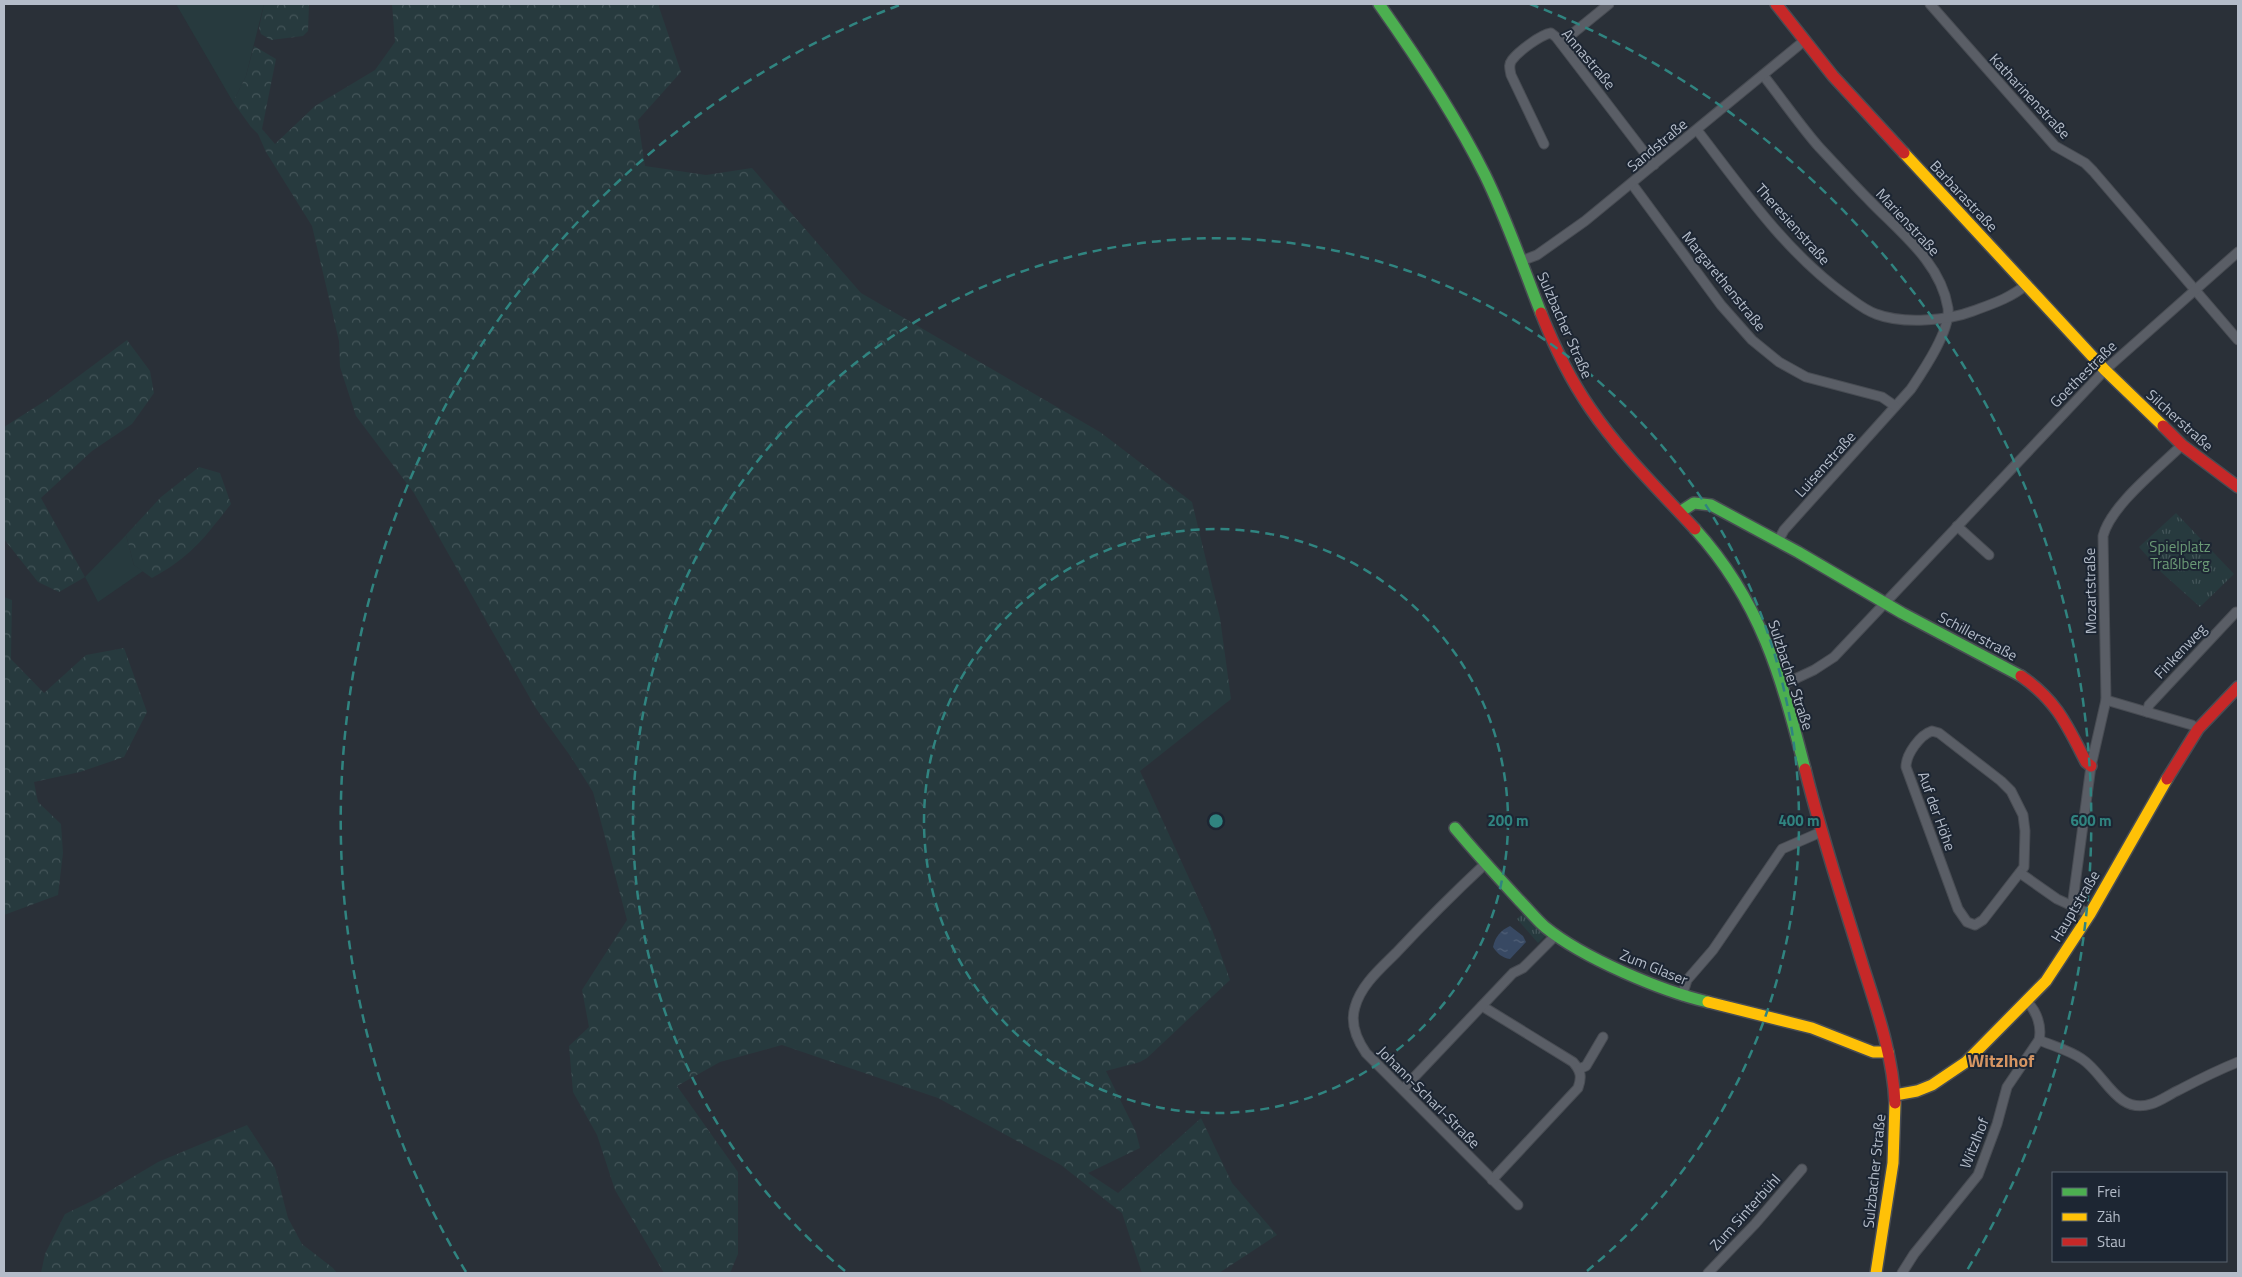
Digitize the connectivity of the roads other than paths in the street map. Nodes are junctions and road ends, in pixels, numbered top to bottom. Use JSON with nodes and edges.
{"nodes":[{"id":1,"x":1379,"y":4,"type":"edge"},
{"id":2,"x":1609,"y":4,"type":"edge"},
{"id":3,"x":1776,"y":4,"type":"edge"},
{"id":4,"x":1930,"y":4,"type":"edge"},
{"id":5,"x":1804,"y":41,"type":"junction"},
{"id":6,"x":1561,"y":43,"type":"junction"},
{"id":7,"x":1763,"y":75,"type":"junction"},
{"id":8,"x":1697,"y":130,"type":"junction"},
{"id":9,"x":1544,"y":144,"type":"dead end"},
{"id":10,"x":1654,"y":165,"type":"junction"},
{"id":11,"x":1632,"y":184,"type":"junction"},
{"id":12,"x":2238,"y":252,"type":"edge"},
{"id":13,"x":1521,"y":262,"type":"junction"},
{"id":14,"x":2026,"y":284,"type":"junction"},
{"id":15,"x":2196,"y":289,"type":"junction"},
{"id":16,"x":1948,"y":318,"type":"junction"},
{"id":17,"x":2238,"y":340,"type":"edge"},
{"id":18,"x":2105,"y":370,"type":"junction"},
{"id":19,"x":1895,"y":406,"type":"junction"},
{"id":20,"x":2182,"y":445,"type":"junction"},
{"id":21,"x":2238,"y":487,"type":"edge"},
{"id":22,"x":1680,"y":512,"type":"junction"},
{"id":23,"x":1957,"y":526,"type":"junction"},
{"id":24,"x":1778,"y":541,"type":"junction"},
{"id":25,"x":1989,"y":555,"type":"dead end"},
{"id":26,"x":1885,"y":602,"type":"junction"},
{"id":27,"x":2236,"y":612,"type":"dead end"},
{"id":28,"x":1782,"y":685,"type":"junction"},
{"id":29,"x":2238,"y":687,"type":"edge"},
{"id":30,"x":2106,"y":700,"type":"junction"},
{"id":31,"x":2147,"y":712,"type":"junction"},
{"id":32,"x":2198,"y":729,"type":"junction"},
{"id":33,"x":2091,"y":766,"type":"junction"},
{"id":34,"x":1454,"y":828,"type":"dead end"},
{"id":35,"x":1821,"y":832,"type":"junction"},
{"id":36,"x":1485,"y":864,"type":"junction"},
{"id":37,"x":2020,"y":873,"type":"junction"},
{"id":38,"x":2072,"y":906,"type":"junction"},
{"id":39,"x":2090,"y":914,"type":"junction"},
{"id":40,"x":1556,"y":936,"type":"junction"},
{"id":41,"x":1682,"y":996,"type":"junction"},
{"id":42,"x":2027,"y":1002,"type":"junction"},
{"id":43,"x":1482,"y":1006,"type":"junction"},
{"id":44,"x":1603,"y":1037,"type":"dead end"},
{"id":45,"x":2039,"y":1040,"type":"junction"},
{"id":46,"x":1888,"y":1052,"type":"junction"},
{"id":47,"x":2238,"y":1062,"type":"edge"},
{"id":48,"x":1579,"y":1070,"type":"junction"},
{"id":49,"x":1403,"y":1089,"type":"junction"},
{"id":50,"x":1895,"y":1095,"type":"junction"},
{"id":51,"x":1802,"y":1169,"type":"dead end"},
{"id":52,"x":1492,"y":1180,"type":"junction"},
{"id":53,"x":1518,"y":1205,"type":"dead end"},
{"id":54,"x":1708,"y":1273,"type":"edge"},
{"id":55,"x":1876,"y":1273,"type":"edge"},
{"id":56,"x":1902,"y":1273,"type":"edge"}],
"edges":[{"from":1,"to":13,"type":"street","name":"Sulzbacher Straße"},
{"from":2,"to":6,"type":"street"},
{"from":3,"to":5,"type":"street","name":"Barbarastraße"},
{"from":4,"to":15,"type":"street","name":"Katharinenstraße"},
{"from":5,"to":7,"type":"street","name":"Sandstraße"},
{"from":5,"to":14,"type":"street","name":"Barbarastraße"},
{"from":6,"to":9,"type":"street","name":"Annastraße"},
{"from":6,"to":10,"type":"street","name":"Annastraße"},
{"from":7,"to":8,"type":"street","name":"Sandstraße"},
{"from":7,"to":16,"type":"street","name":"Marienstraße"},
{"from":8,"to":10,"type":"street","name":"Sandstraße"},
{"from":8,"to":16,"type":"street","name":"Theresienstraße"},
{"from":10,"to":11,"type":"street","name":"Sandstraße"},
{"from":11,"to":13,"type":"street","name":"Sandstraße"},
{"from":11,"to":19,"type":"street","name":"Margarethenstraße"},
{"from":12,"to":15,"type":"street","name":"Goethestraße"},
{"from":13,"to":22,"type":"street","name":"Sulzbacher Straße"},
{"from":14,"to":16,"type":"street","name":"Theresienstraße"},
{"from":14,"to":18,"type":"street","name":"Barbarastraße"},
{"from":15,"to":17,"type":"street","name":"Katharinenstraße"},
{"from":15,"to":18,"type":"street","name":"Goethestraße"},
{"from":16,"to":19,"type":"street"},
{"from":18,"to":20,"type":"street","name":"Silcherstraße"},
{"from":18,"to":23,"type":"street","name":"Goethestraße"},
{"from":19,"to":24,"type":"street","name":"Luisenstraße"},
{"from":20,"to":21,"type":"street","name":"Silcherstraße"},
{"from":20,"to":30,"type":"street","name":"Mozartstraße"},
{"from":22,"to":24,"type":"street","name":"Schillerstraße"},
{"from":22,"to":28,"type":"street","name":"Sulzbacher Straße"},
{"from":23,"to":25,"type":"street"},
{"from":23,"to":26,"type":"street","name":"Goethestraße"},
{"from":24,"to":26,"type":"street","name":"Schillerstraße"},
{"from":26,"to":28,"type":"street","name":"Goethestraße"},
{"from":26,"to":33,"type":"street","name":"Schillerstraße"},
{"from":27,"to":31,"type":"street","name":"Finkenweg"},
{"from":28,"to":35,"type":"street","name":"Sulzbacher Straße"},
{"from":29,"to":32,"type":"street","name":"Hauptstraße"},
{"from":30,"to":31,"type":"street"},
{"from":30,"to":33,"type":"street","name":"Mozartstraße"},
{"from":31,"to":32,"type":"street"},
{"from":32,"to":39,"type":"street","name":"Hauptstraße"},
{"from":33,"to":38,"type":"street"},
{"from":34,"to":36,"type":"street","name":"Zum Glaser"},
{"from":35,"to":41,"type":"street"},
{"from":35,"to":46,"type":"street","name":"Sulzbacher Straße"},
{"from":36,"to":40,"type":"street","name":"Zum Glaser"},
{"from":36,"to":49,"type":"street","name":"Johann-Scharl-Straße"},
{"from":37,"to":37,"type":"street","name":"Auf der Höhe"},
{"from":37,"to":38,"type":"street"},
{"from":38,"to":39,"type":"street"},
{"from":39,"to":42,"type":"street","name":"Hauptstraße"},
{"from":40,"to":41,"type":"street","name":"Zum Glaser"},
{"from":40,"to":43,"type":"street"},
{"from":41,"to":46,"type":"street","name":"Zum Glaser"},
{"from":42,"to":45,"type":"street"},
{"from":42,"to":50,"type":"street","name":"Hauptstraße"},
{"from":43,"to":48,"type":"street"},
{"from":43,"to":49,"type":"street"},
{"from":44,"to":48,"type":"street"},
{"from":45,"to":47,"type":"street"},
{"from":45,"to":56,"type":"street","name":"Witzlhof"},
{"from":46,"to":50,"type":"street","name":"Sulzbacher Straße"},
{"from":48,"to":52,"type":"street"},
{"from":49,"to":52,"type":"street","name":"Johann-Scharl-Straße"},
{"from":50,"to":55,"type":"street","name":"Sulzbacher Straße"},
{"from":51,"to":54,"type":"street","name":"Zum Sinterbühl"},
{"from":52,"to":53,"type":"street","name":"Johann-Scharl-Straße"}]}
